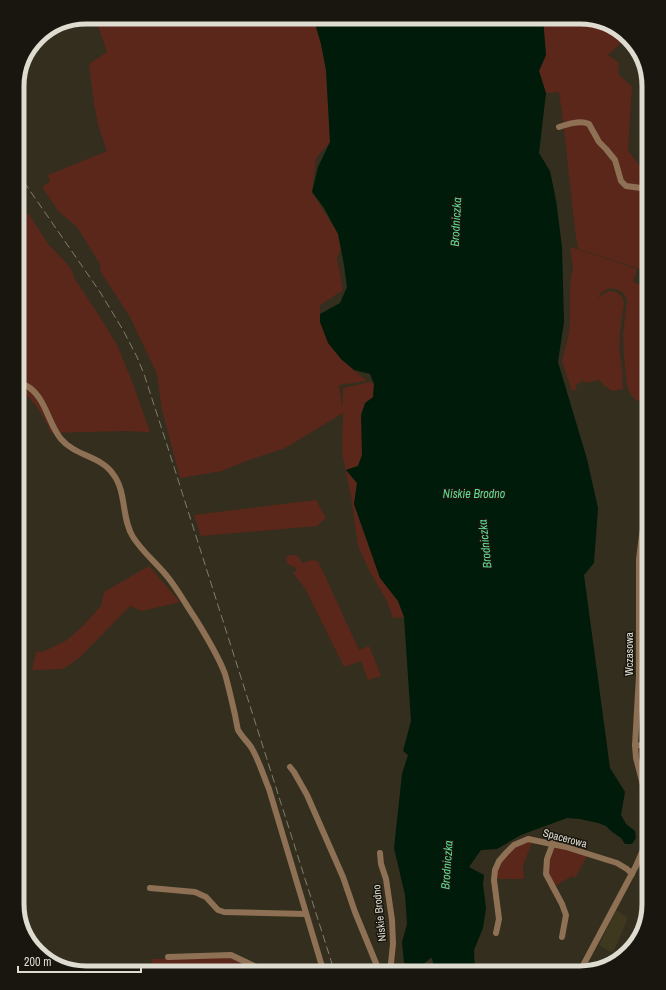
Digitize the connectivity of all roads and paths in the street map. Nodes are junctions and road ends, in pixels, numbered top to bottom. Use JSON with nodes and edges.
{"nodes":[{"id":1,"x":559,"y":127,"type":"dead end"},
{"id":2,"x":642,"y":188,"type":"edge"},
{"id":3,"x":24,"y":384,"type":"edge"},
{"id":4,"x":642,"y":537,"type":"edge"},
{"id":5,"x":639,"y":572,"type":"junction"},
{"id":6,"x":642,"y":575,"type":"edge"},
{"id":7,"x":642,"y":591,"type":"edge"},
{"id":8,"x":639,"y":592,"type":"junction"},
{"id":9,"x":635,"y":746,"type":"junction"},
{"id":10,"x":642,"y":746,"type":"edge"},
{"id":11,"x":290,"y":767,"type":"dead end"},
{"id":12,"x":642,"y":781,"type":"edge"},
{"id":13,"x":552,"y":843,"type":"junction"},
{"id":14,"x":380,"y":853,"type":"dead end"},
{"id":15,"x":642,"y":853,"type":"edge"},
{"id":16,"x":632,"y":874,"type":"junction"},
{"id":17,"x":150,"y":888,"type":"dead end"},
{"id":18,"x":306,"y":914,"type":"junction"},
{"id":19,"x":496,"y":933,"type":"dead end"},
{"id":20,"x":562,"y":937,"type":"dead end"},
{"id":21,"x":168,"y":957,"type":"dead end"},
{"id":22,"x":584,"y":965,"type":"edge"},
{"id":23,"x":254,"y":966,"type":"edge"},
{"id":24,"x":322,"y":966,"type":"edge"},
{"id":25,"x":377,"y":966,"type":"edge"},
{"id":26,"x":391,"y":966,"type":"edge"}],
"edges":[{"from":1,"to":2,"type":"street"},
{"from":3,"to":18,"type":"street"},
{"from":4,"to":5,"type":"street","name":"Wczasowa"},
{"from":5,"to":6,"type":"street"},
{"from":5,"to":8,"type":"street","name":"Wczasowa"},
{"from":7,"to":8,"type":"street"},
{"from":8,"to":9,"type":"street","name":"Wczasowa"},
{"from":9,"to":10,"type":"street"},
{"from":9,"to":12,"type":"street","name":"Wczasowa"},
{"from":11,"to":25,"type":"street"},
{"from":13,"to":16,"type":"street","name":"Spacerowa"},
{"from":13,"to":19,"type":"street","name":"Spacerowa"},
{"from":13,"to":20,"type":"street"},
{"from":14,"to":26,"type":"street","name":"Niskie Brodno"},
{"from":15,"to":16,"type":"street"},
{"from":16,"to":22,"type":"street"},
{"from":17,"to":18,"type":"street"},
{"from":18,"to":24,"type":"street"},
{"from":21,"to":23,"type":"street"}]}
